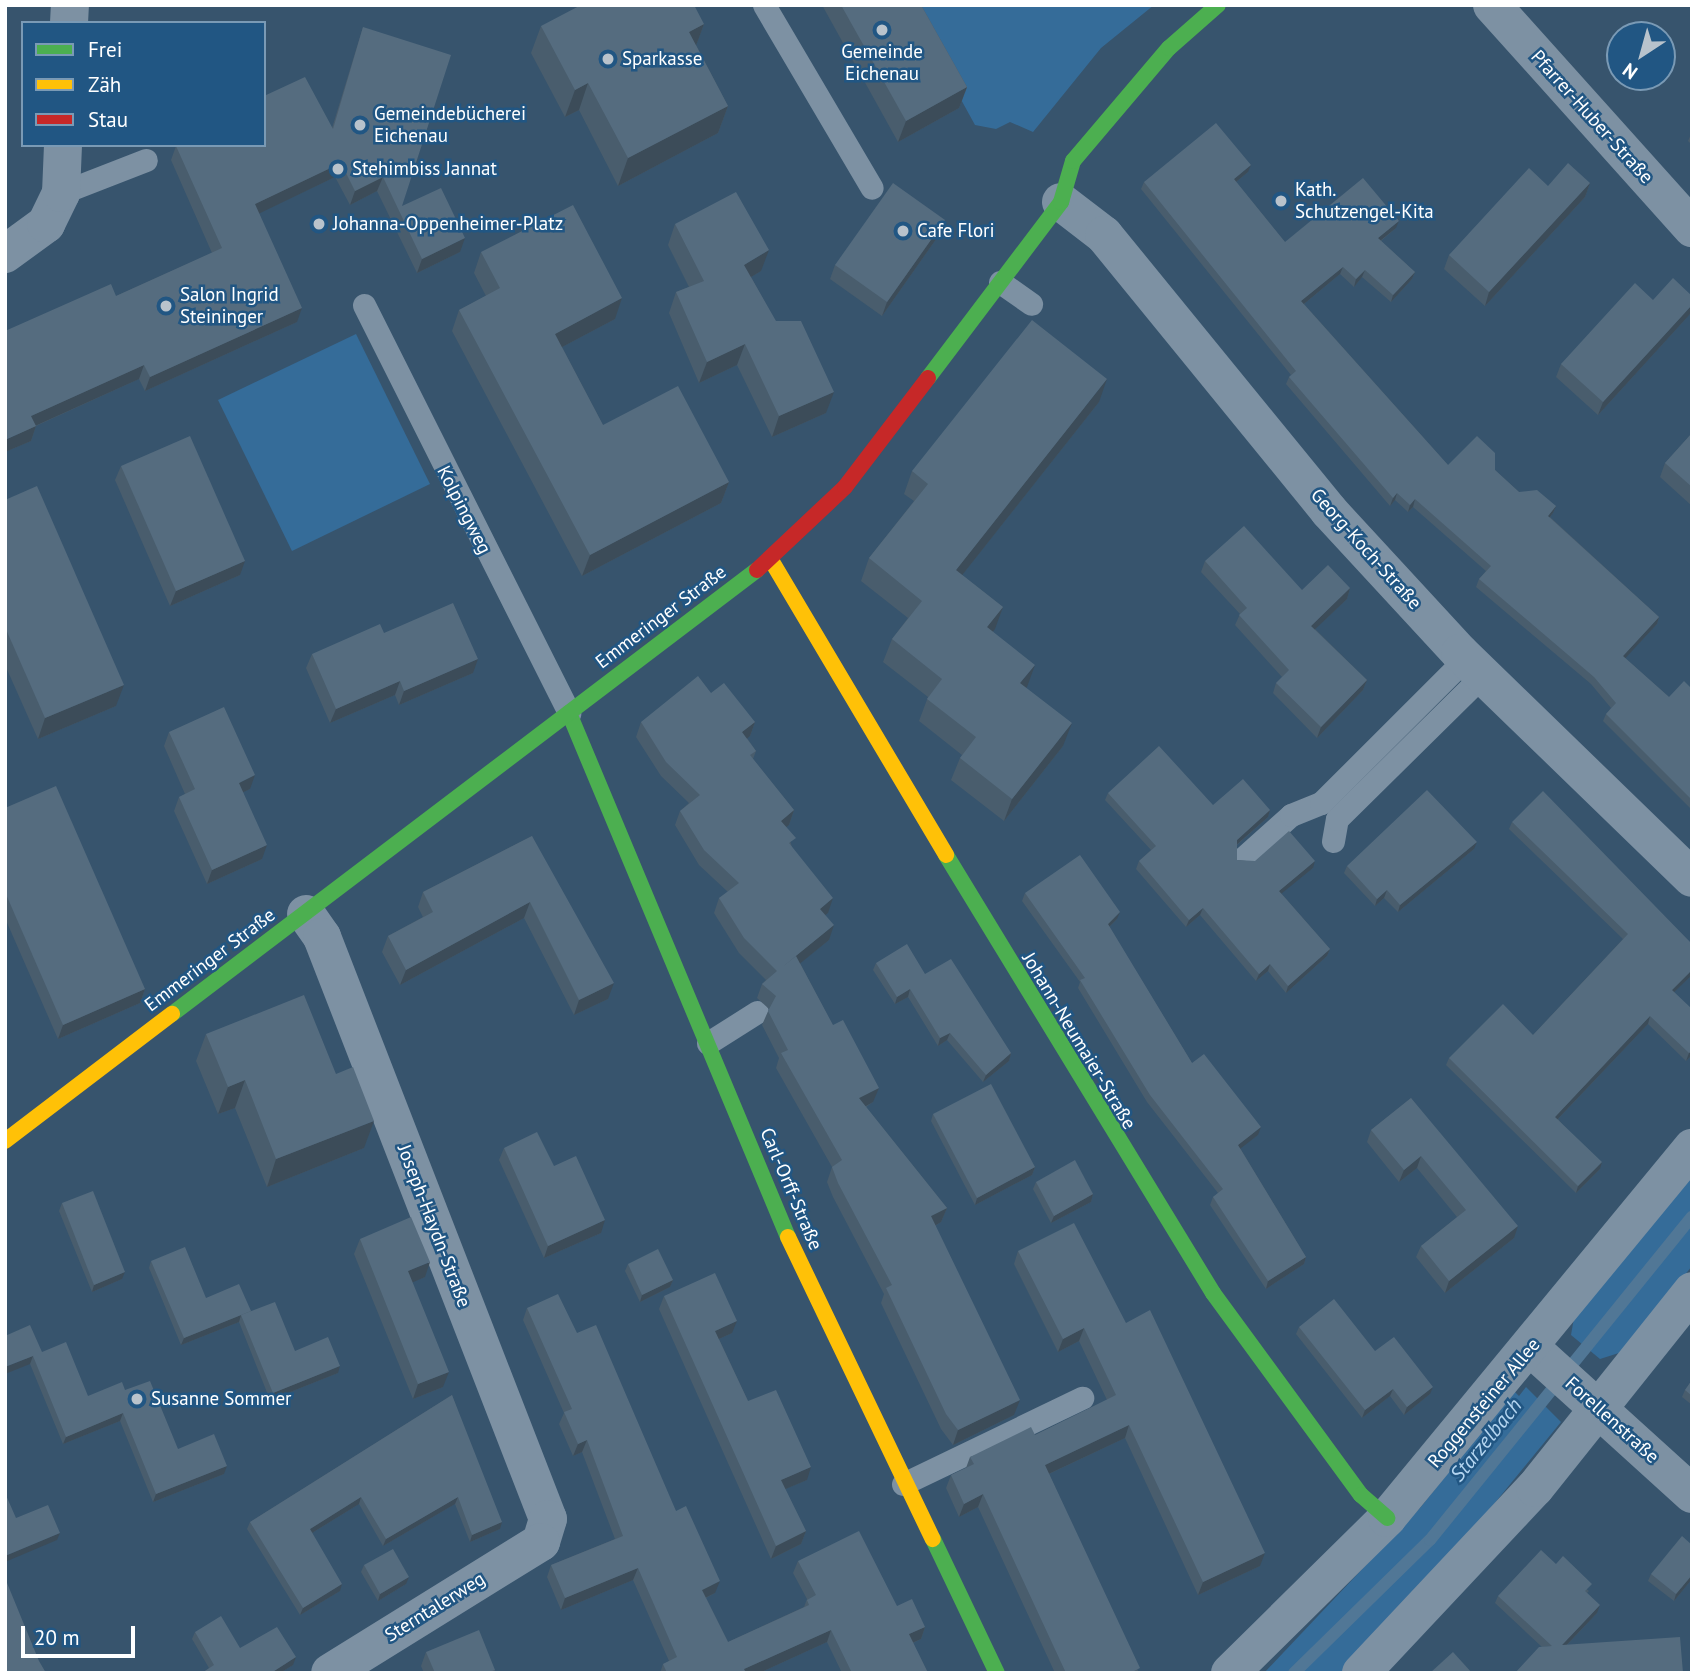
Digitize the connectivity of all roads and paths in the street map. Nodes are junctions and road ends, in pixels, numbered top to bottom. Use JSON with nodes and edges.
{"nodes":[{"id":1,"x":764,"y":5,"type":"edge"},
{"id":2,"x":1218,"y":5,"type":"edge"},
{"id":3,"x":1492,"y":5,"type":"edge"},
{"id":4,"x":63,"y":147,"type":"edge"},
{"id":5,"x":146,"y":160,"type":"dead end"},
{"id":6,"x":872,"y":188,"type":"dead end"},
{"id":7,"x":61,"y":193,"type":"junction"},
{"id":8,"x":1061,"y":202,"type":"junction"},
{"id":9,"x":1692,"y":228,"type":"edge"},
{"id":10,"x":5,"y":254,"type":"edge"},
{"id":11,"x":1000,"y":282,"type":"junction"},
{"id":12,"x":1031,"y":304,"type":"dead end"},
{"id":13,"x":364,"y":305,"type":"dead end"},
{"id":14,"x":771,"y":560,"type":"junction"},
{"id":15,"x":1474,"y":667,"type":"junction"},
{"id":16,"x":569,"y":713,"type":"junction"},
{"id":17,"x":1333,"y":841,"type":"dead end"},
{"id":18,"x":1244,"y":857,"type":"edge"},
{"id":19,"x":1692,"y":878,"type":"edge"},
{"id":20,"x":306,"y":914,"type":"junction"},
{"id":21,"x":757,"y":1012,"type":"dead end"},
{"id":22,"x":708,"y":1043,"type":"junction"},
{"id":23,"x":5,"y":1141,"type":"edge"},
{"id":24,"x":1692,"y":1147,"type":"edge"},
{"id":25,"x":1692,"y":1291,"type":"edge"},
{"id":26,"x":1539,"y":1355,"type":"junction"},
{"id":27,"x":1588,"y":1397,"type":"junction"},
{"id":28,"x":1082,"y":1398,"type":"dead end"},
{"id":29,"x":903,"y":1484,"type":"junction"},
{"id":30,"x":1692,"y":1494,"type":"edge"},
{"id":31,"x":1387,"y":1518,"type":"junction"},
{"id":32,"x":541,"y":1542,"type":"joint"},
{"id":33,"x":330,"y":1673,"type":"edge"},
{"id":34,"x":997,"y":1673,"type":"edge"},
{"id":35,"x":1230,"y":1673,"type":"edge"},
{"id":36,"x":1361,"y":1673,"type":"edge"}],
"edges":[{"from":1,"to":6,"type":"lane"},
{"from":2,"to":8,"type":"street","name":"Emmeringer Straße"},
{"from":3,"to":9,"type":"street","name":"Pfarrer-Huber-Straße"},
{"from":4,"to":7,"type":"street"},
{"from":5,"to":7,"type":"lane"},
{"from":7,"to":10,"type":"street"},
{"from":8,"to":11,"type":"street","name":"Emmeringer Straße"},
{"from":8,"to":15,"type":"street","name":"Georg-Koch-Straße"},
{"from":11,"to":12,"type":"lane"},
{"from":11,"to":14,"type":"street","name":"Emmeringer Straße"},
{"from":13,"to":16,"type":"lane","name":"Kolpingweg"},
{"from":14,"to":16,"type":"street","name":"Emmeringer Straße"},
{"from":14,"to":31,"type":"street","name":"Johann-Neumaier-Straße"},
{"from":15,"to":17,"type":"lane"},
{"from":15,"to":18,"type":"lane"},
{"from":15,"to":19,"type":"street","name":"Georg-Koch-Straße"},
{"from":16,"to":20,"type":"street","name":"Emmeringer Straße"},
{"from":16,"to":22,"type":"street","name":"Carl-Orff-Straße"},
{"from":20,"to":23,"type":"street","name":"Emmeringer Straße"},
{"from":20,"to":32,"type":"street","name":"Joseph-Haydn-Straße"},
{"from":21,"to":22,"type":"lane"},
{"from":22,"to":29,"type":"street","name":"Carl-Orff-Straße"},
{"from":24,"to":26,"type":"street","name":"Roggensteiner Allee"},
{"from":25,"to":27,"type":"street"},
{"from":26,"to":27,"type":"street","name":"Forellenstraße"},
{"from":26,"to":31,"type":"street","name":"Roggensteiner Allee"},
{"from":27,"to":30,"type":"street","name":"Forellenstraße"},
{"from":27,"to":36,"type":"street"},
{"from":28,"to":29,"type":"lane"},
{"from":29,"to":34,"type":"street","name":"Carl-Orff-Straße"},
{"from":31,"to":35,"type":"street","name":"Roggensteiner Allee"},
{"from":32,"to":33,"type":"street","name":"Sterntalerweg"}]}
